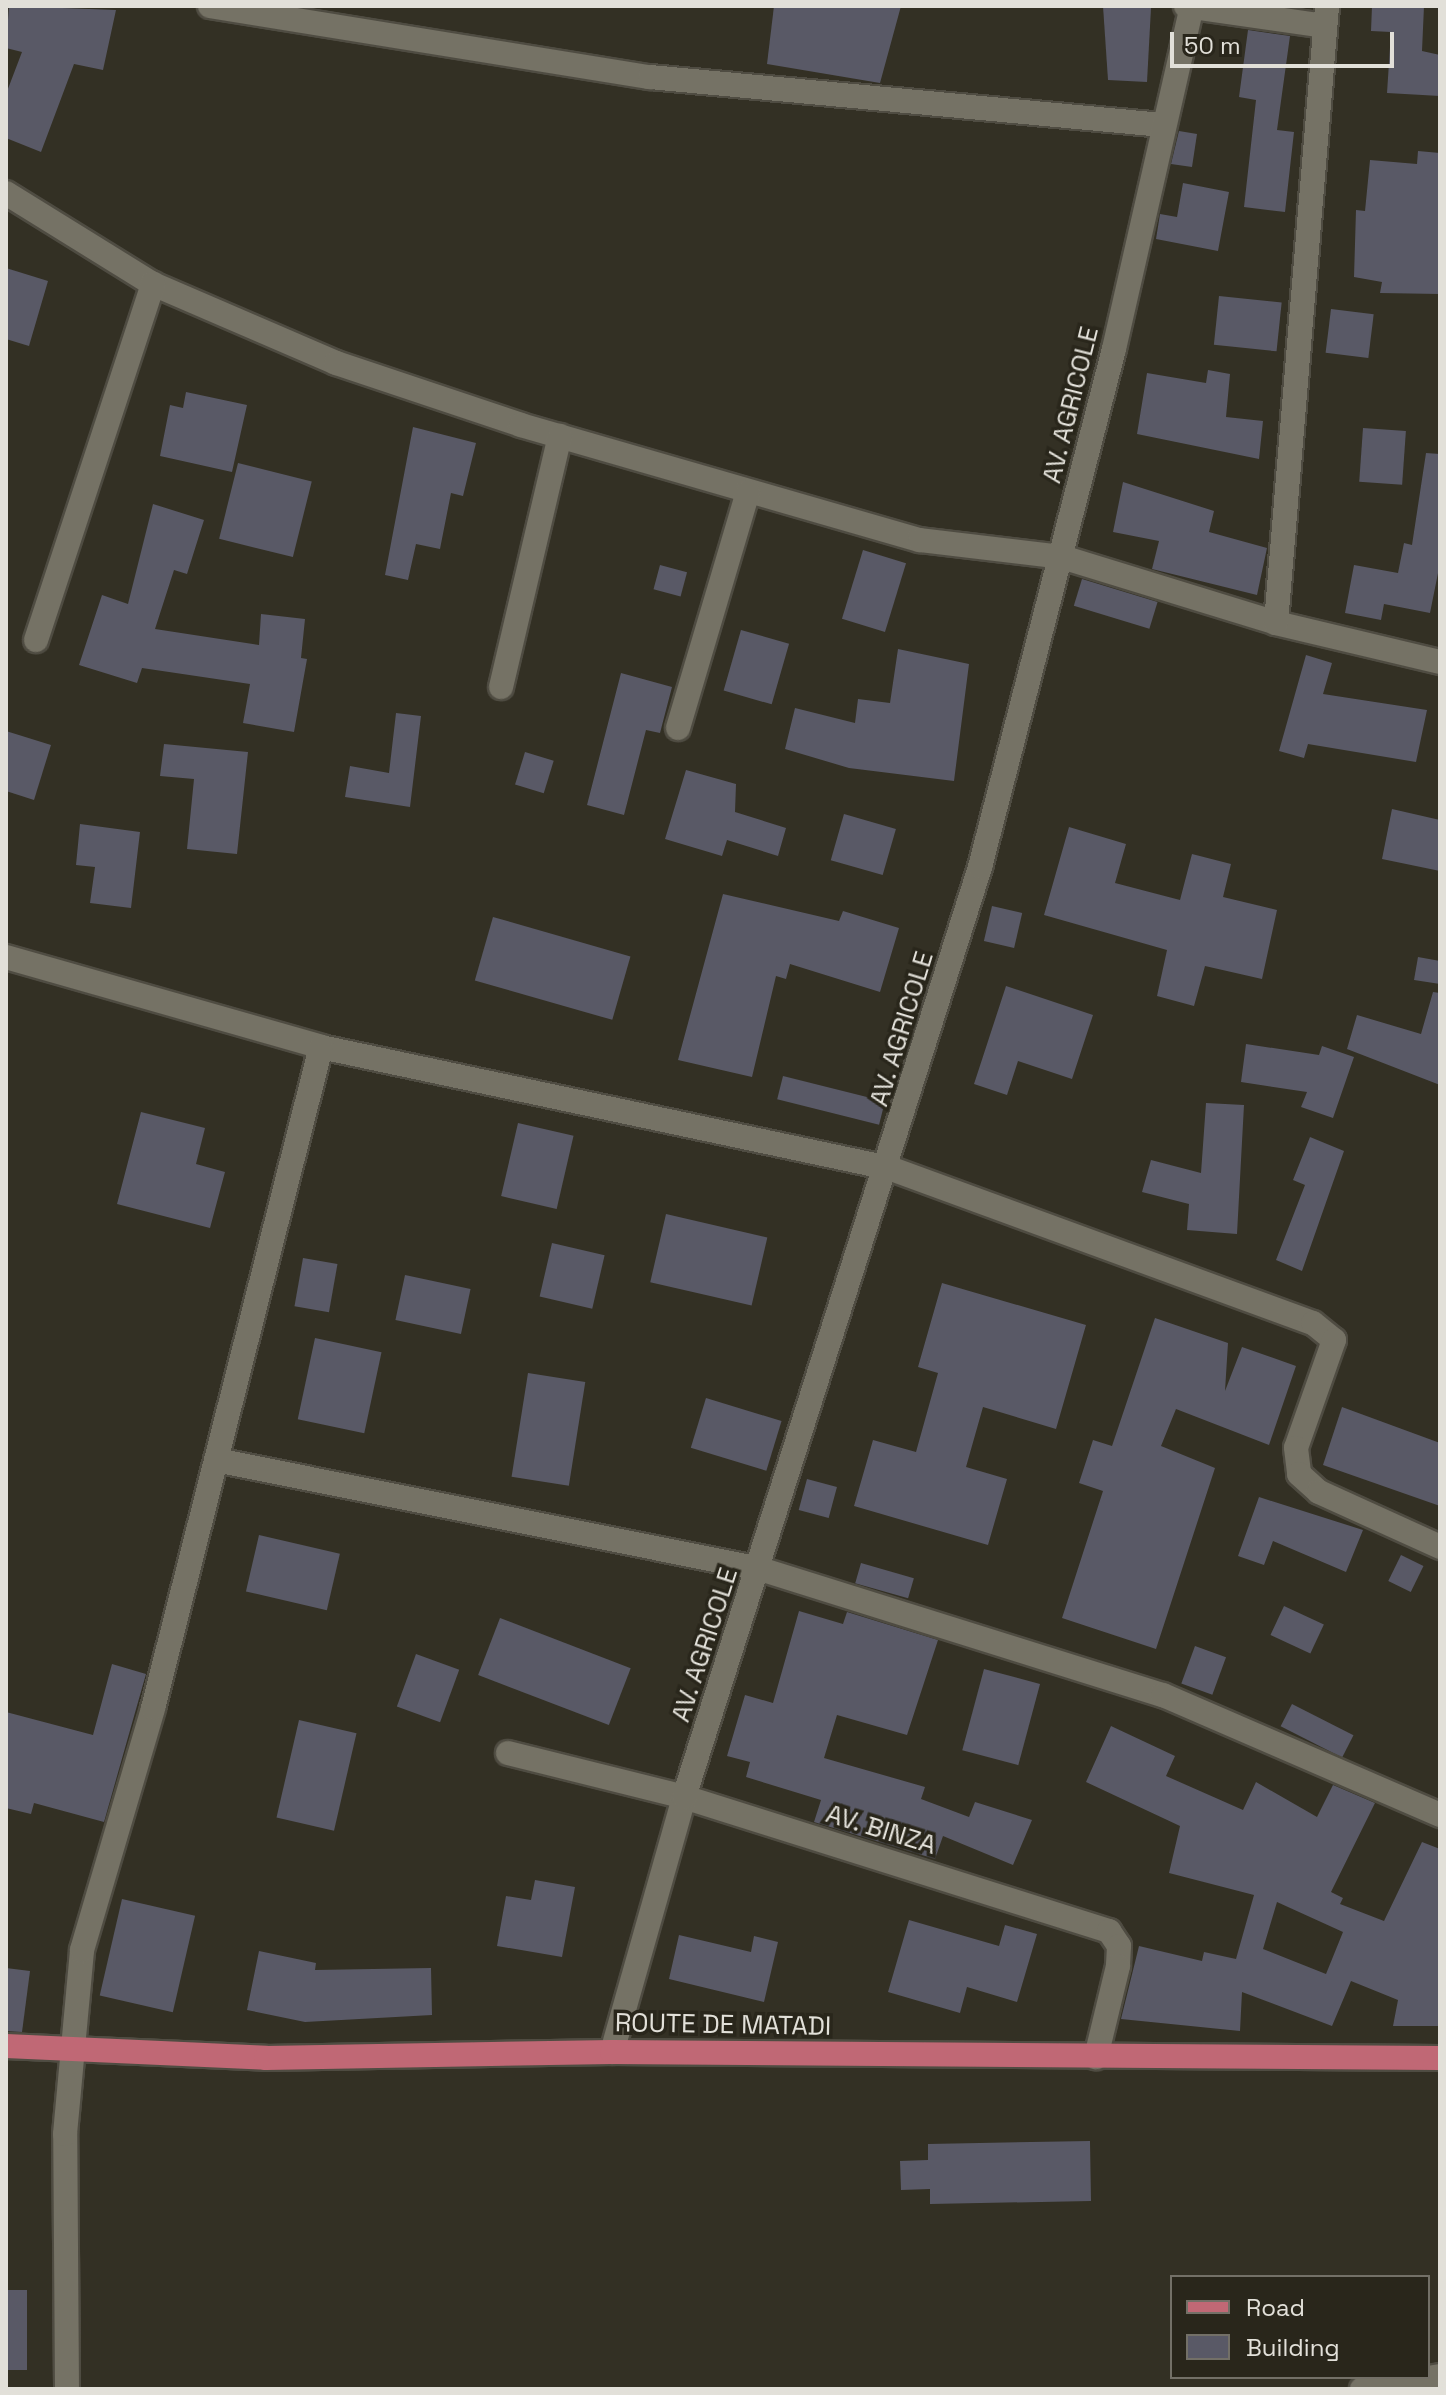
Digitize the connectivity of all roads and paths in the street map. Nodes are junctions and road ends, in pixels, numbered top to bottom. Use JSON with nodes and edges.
{"nodes":[{"id":1,"x":210,"y":6,"type":"edge"},
{"id":2,"x":1189,"y":6,"type":"edge"},
{"id":3,"x":1326,"y":16,"type":"edge"},
{"id":4,"x":1163,"y":125,"type":"junction"},
{"id":5,"x":6,"y":193,"type":"edge"},
{"id":6,"x":153,"y":284,"type":"junction"},
{"id":7,"x":560,"y":436,"type":"junction"},
{"id":8,"x":748,"y":492,"type":"junction"},
{"id":9,"x":1062,"y":557,"type":"junction"},
{"id":10,"x":1276,"y":623,"type":"junction"},
{"id":11,"x":36,"y":640,"type":"dead end"},
{"id":12,"x":1440,"y":662,"type":"edge"},
{"id":13,"x":501,"y":687,"type":"dead end"},
{"id":14,"x":678,"y":728,"type":"dead end"},
{"id":15,"x":6,"y":957,"type":"edge"},
{"id":16,"x":321,"y":1047,"type":"junction"},
{"id":17,"x":889,"y":1168,"type":"junction"},
{"id":18,"x":216,"y":1460,"type":"junction"},
{"id":19,"x":1440,"y":1547,"type":"edge"},
{"id":20,"x":760,"y":1569,"type":"junction"},
{"id":21,"x":508,"y":1753,"type":"dead end"},
{"id":22,"x":684,"y":1797,"type":"junction"},
{"id":23,"x":1440,"y":1815,"type":"edge"},
{"id":24,"x":6,"y":2046,"type":"edge"},
{"id":25,"x":69,"y":2051,"type":"junction"},
{"id":26,"x":612,"y":2052,"type":"junction"},
{"id":27,"x":1096,"y":2057,"type":"junction"},
{"id":28,"x":1440,"y":2058,"type":"edge"},
{"id":29,"x":1422,"y":2379,"type":"edge"},
{"id":30,"x":67,"y":2389,"type":"edge"},
{"id":31,"x":1362,"y":2389,"type":"edge"}],
"edges":[{"from":1,"to":4,"type":"street"},
{"from":2,"to":3,"type":"street"},
{"from":2,"to":4,"type":"street","name":"AV. AGRICOLE"},
{"from":3,"to":10,"type":"street"},
{"from":4,"to":9,"type":"street","name":"AV. AGRICOLE"},
{"from":5,"to":6,"type":"street"},
{"from":6,"to":7,"type":"street"},
{"from":6,"to":11,"type":"street"},
{"from":7,"to":8,"type":"street"},
{"from":7,"to":13,"type":"street"},
{"from":8,"to":9,"type":"street"},
{"from":8,"to":14,"type":"street"},
{"from":9,"to":10,"type":"street"},
{"from":9,"to":17,"type":"street","name":"AV. AGRICOLE"},
{"from":10,"to":12,"type":"street"},
{"from":15,"to":16,"type":"street"},
{"from":16,"to":17,"type":"street"},
{"from":16,"to":18,"type":"street"},
{"from":17,"to":19,"type":"street"},
{"from":17,"to":20,"type":"street","name":"AV. AGRICOLE"},
{"from":18,"to":20,"type":"street"},
{"from":18,"to":25,"type":"street"},
{"from":20,"to":22,"type":"street","name":"AV. AGRICOLE"},
{"from":20,"to":23,"type":"street"},
{"from":21,"to":22,"type":"street","name":"AV. BINZA"},
{"from":22,"to":26,"type":"street","name":"AV. AGRICOLE"},
{"from":22,"to":27,"type":"street","name":"AV. BINZA"},
{"from":24,"to":25,"type":"main road","name":"ROUTE DE MATADI"},
{"from":25,"to":26,"type":"main road","name":"ROUTE DE MATADI"},
{"from":25,"to":30,"type":"street"},
{"from":26,"to":27,"type":"main road","name":"ROUTE DE MATADI"},
{"from":27,"to":28,"type":"main road","name":"ROUTE DE MATADI"},
{"from":29,"to":31,"type":"street"}]}
